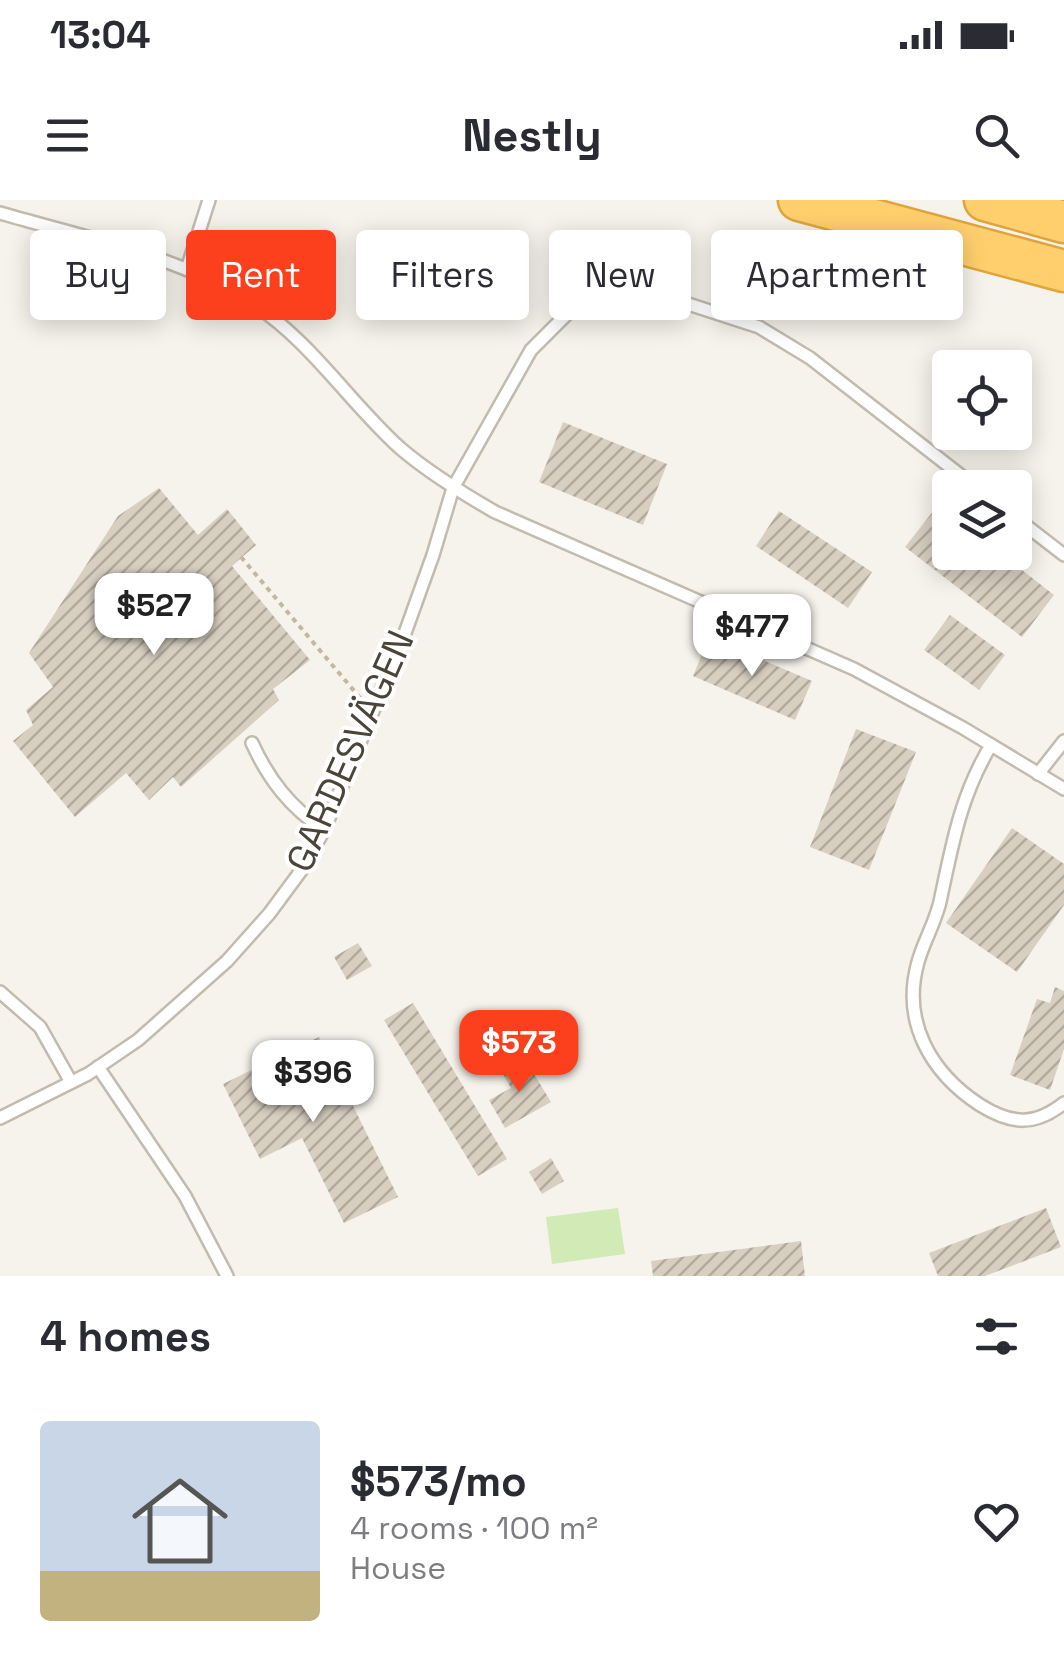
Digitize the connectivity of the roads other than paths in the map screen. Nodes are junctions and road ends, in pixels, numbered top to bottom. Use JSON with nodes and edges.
{"nodes":[{"id":1,"x":209,"y":200,"type":"edge"},
{"id":2,"x":799,"y":200,"type":"edge"},
{"id":3,"x":985,"y":200,"type":"edge"},
{"id":4,"x":0,"y":213,"type":"edge"},
{"id":5,"x":1064,"y":222,"type":"edge"},
{"id":6,"x":200,"y":230,"type":"edge"},
{"id":7,"x":186,"y":270,"type":"edge"},
{"id":8,"x":1064,"y":271,"type":"edge"},
{"id":9,"x":275,"y":320,"type":"edge"},
{"id":10,"x":954,"y":470,"type":"edge"},
{"id":11,"x":453,"y":488,"type":"junction"},
{"id":12,"x":1032,"y":530,"type":"edge"},
{"id":13,"x":1064,"y":555,"type":"edge"},
{"id":14,"x":1064,"y":741,"type":"edge"},
{"id":15,"x":252,"y":743,"type":"dead end"},
{"id":16,"x":991,"y":745,"type":"junction"},
{"id":17,"x":1038,"y":774,"type":"junction"},
{"id":18,"x":1064,"y":790,"type":"edge"},
{"id":19,"x":324,"y":830,"type":"junction"},
{"id":20,"x":0,"y":992,"type":"edge"},
{"id":21,"x":98,"y":1068,"type":"junction"},
{"id":22,"x":71,"y":1082,"type":"junction"},
{"id":23,"x":1064,"y":1103,"type":"edge"},
{"id":24,"x":0,"y":1118,"type":"edge"},
{"id":25,"x":227,"y":1276,"type":"edge"}],
"edges":[{"from":1,"to":6,"type":"lane"},
{"from":2,"to":8,"type":"highway"},
{"from":3,"to":5,"type":"highway"},
{"from":4,"to":7,"type":"lane"},
{"from":9,"to":11,"type":"lane"},
{"from":10,"to":11,"type":"lane","name":"GARDESVÄGEN"},
{"from":11,"to":16,"type":"lane"},
{"from":11,"to":19,"type":"lane","name":"GARDESVÄGEN"},
{"from":12,"to":13,"type":"lane"},
{"from":14,"to":17,"type":"lane"},
{"from":15,"to":19,"type":"lane"},
{"from":16,"to":17,"type":"lane"},
{"from":16,"to":23,"type":"lane"},
{"from":17,"to":18,"type":"lane"},
{"from":19,"to":21,"type":"lane","name":"GARDESVÄGEN"},
{"from":20,"to":22,"type":"lane"},
{"from":21,"to":22,"type":"lane","name":"GARDESVÄGEN"},
{"from":21,"to":25,"type":"lane"},
{"from":22,"to":24,"type":"lane","name":"GARDESVÄGEN"}]}
